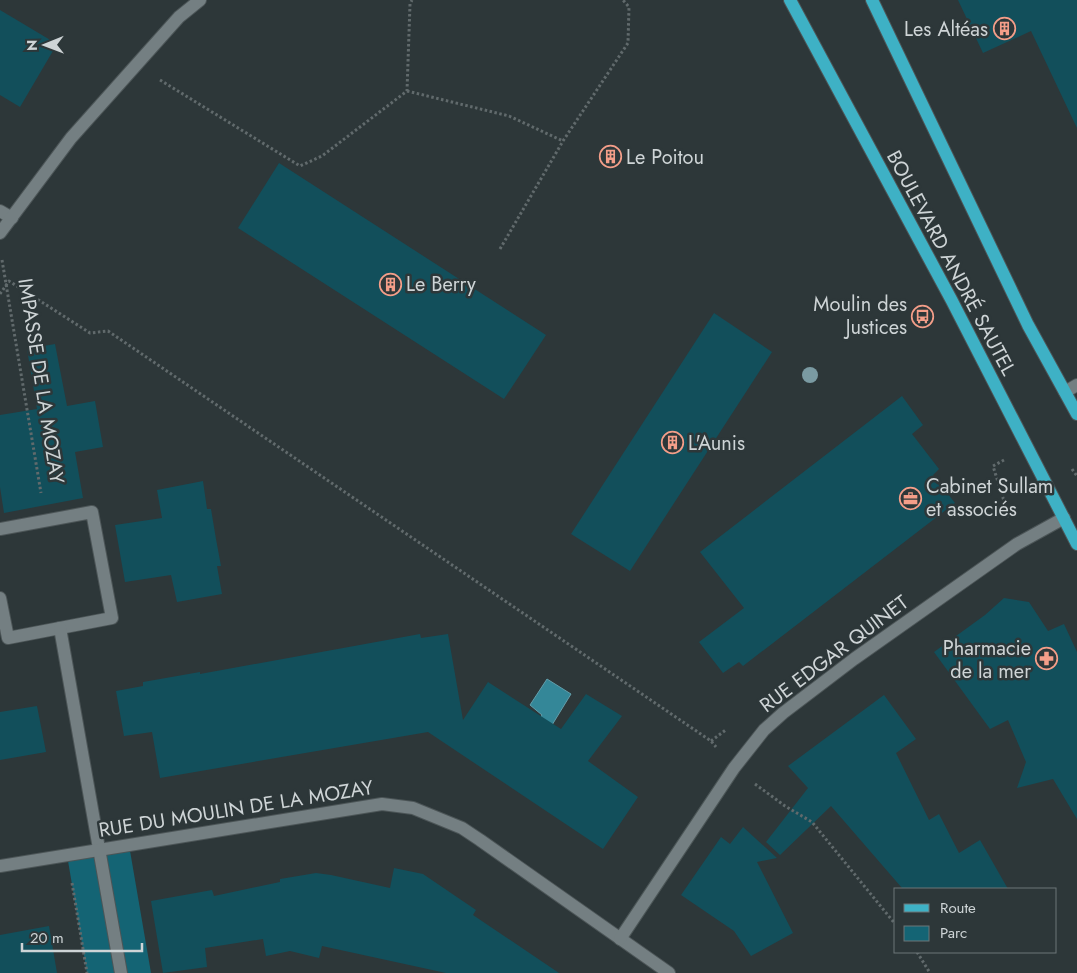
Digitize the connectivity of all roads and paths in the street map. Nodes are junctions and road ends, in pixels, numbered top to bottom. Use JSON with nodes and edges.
{"nodes":[{"id":1,"x":200,"y":0,"type":"edge"},
{"id":2,"x":412,"y":0,"type":"edge"},
{"id":3,"x":623,"y":0,"type":"edge"},
{"id":4,"x":790,"y":0,"type":"edge"},
{"id":5,"x":872,"y":0,"type":"edge"},
{"id":6,"x":136,"y":65,"type":"junction"},
{"id":7,"x":407,"y":91,"type":"junction"},
{"id":8,"x":563,"y":141,"type":"junction"},
{"id":9,"x":0,"y":211,"type":"edge"},
{"id":10,"x":12,"y":218,"type":"junction"},
{"id":11,"x":0,"y":233,"type":"edge"},
{"id":12,"x":500,"y":249,"type":"dead end"},
{"id":13,"x":2,"y":257,"type":"dead end"},
{"id":14,"x":6,"y":285,"type":"junction"},
{"id":15,"x":0,"y":294,"type":"edge"},
{"id":16,"x":1077,"y":385,"type":"edge"},
{"id":17,"x":1065,"y":392,"type":"junction"},
{"id":18,"x":1077,"y":414,"type":"edge"},
{"id":19,"x":1064,"y":518,"type":"junction"},
{"id":20,"x":47,"y":521,"type":"junction"},
{"id":21,"x":0,"y":530,"type":"edge"},
{"id":22,"x":1077,"y":544,"type":"edge"},
{"id":23,"x":0,"y":598,"type":"edge"},
{"id":24,"x":60,"y":628,"type":"junction"},
{"id":25,"x":734,"y":768,"type":"junction"},
{"id":26,"x":100,"y":850,"type":"junction"},
{"id":27,"x":67,"y":855,"type":"junction"},
{"id":28,"x":0,"y":866,"type":"edge"},
{"id":29,"x":894,"y":924,"type":"edge"},
{"id":30,"x":620,"y":939,"type":"junction"},
{"id":31,"x":918,"y":953,"type":"edge"},
{"id":32,"x":87,"y":973,"type":"edge"},
{"id":33,"x":121,"y":973,"type":"edge"},
{"id":34,"x":669,"y":973,"type":"edge"},
{"id":35,"x":930,"y":973,"type":"edge"}],
"edges":[{"from":1,"to":6,"type":"street"},
{"from":2,"to":7,"type":"path"},
{"from":3,"to":8,"type":"path"},
{"from":4,"to":19,"type":"main road","name":"BOULEVARD ANDRÉ SAUTEL"},
{"from":5,"to":17,"type":"main road","name":"BOULEVARD ANDRÉ SAUTEL"},
{"from":6,"to":7,"type":"path"},
{"from":6,"to":10,"type":"street"},
{"from":7,"to":8,"type":"path"},
{"from":8,"to":12,"type":"path"},
{"from":9,"to":10,"type":"street"},
{"from":10,"to":11,"type":"street"},
{"from":13,"to":14,"type":"path","name":"IMPASSE DE LA MOZAY"},
{"from":14,"to":15,"type":"path"},
{"from":14,"to":20,"type":"path","name":"IMPASSE DE LA MOZAY"},
{"from":14,"to":25,"type":"path"},
{"from":16,"to":17,"type":"street"},
{"from":17,"to":18,"type":"main road","name":"BOULEVARD ANDRÉ SAUTEL"},
{"from":19,"to":22,"type":"main road","name":"BOULEVARD ANDRÉ SAUTEL"},
{"from":19,"to":25,"type":"street","name":"RUE EDGAR QUINET"},
{"from":20,"to":21,"type":"street"},
{"from":20,"to":24,"type":"street"},
{"from":23,"to":24,"type":"street"},
{"from":24,"to":26,"type":"street"},
{"from":25,"to":29,"type":"path"},
{"from":25,"to":30,"type":"street","name":"RUE EDGAR QUINET"},
{"from":26,"to":27,"type":"street","name":"RUE DU MOULIN DE LA MOZAY"},
{"from":26,"to":30,"type":"street","name":"RUE DU MOULIN DE LA MOZAY"},
{"from":26,"to":33,"type":"street"},
{"from":27,"to":28,"type":"street","name":"RUE DU MOULIN DE LA MOZAY"},
{"from":27,"to":32,"type":"path"},
{"from":30,"to":34,"type":"street","name":"RUE DU MOULIN DE LA MOZAY"},
{"from":31,"to":35,"type":"path"}]}
